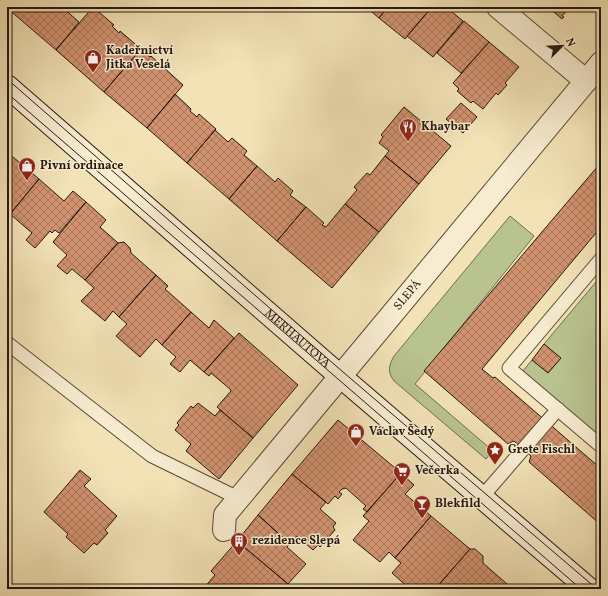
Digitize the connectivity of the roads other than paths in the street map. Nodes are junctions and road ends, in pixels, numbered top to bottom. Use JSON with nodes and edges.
{"nodes":[{"id":1,"x":498,"y":7,"type":"edge"},
{"id":2,"x":601,"y":63,"type":"edge"},
{"id":3,"x":586,"y":81,"type":"junction"},
{"id":4,"x":7,"y":86,"type":"edge"},
{"id":5,"x":601,"y":259,"type":"edge"},
{"id":6,"x":7,"y":343,"type":"edge"},
{"id":7,"x":340,"y":376,"type":"junction"},
{"id":8,"x":558,"y":409,"type":"junction"},
{"id":9,"x":601,"y":446,"type":"edge"},
{"id":10,"x":238,"y":498,"type":"junction"},
{"id":11,"x":482,"y":498,"type":"junction"},
{"id":12,"x":224,"y":530,"type":"dead end"},
{"id":13,"x":589,"y":589,"type":"edge"}],
"edges":[{"from":1,"to":3,"type":"street"},
{"from":2,"to":3,"type":"street","name":"SLEPÁ"},
{"from":3,"to":7,"type":"street","name":"SLEPÁ"},
{"from":4,"to":7,"type":"street","name":"MERHAUTOVA"},
{"from":5,"to":8,"type":"lane"},
{"from":6,"to":10,"type":"lane"},
{"from":7,"to":10,"type":"street","name":"SLEPÁ"},
{"from":7,"to":11,"type":"street","name":"MERHAUTOVA"},
{"from":8,"to":9,"type":"lane"},
{"from":8,"to":11,"type":"lane"},
{"from":10,"to":12,"type":"street","name":"SLEPÁ"},
{"from":11,"to":13,"type":"street","name":"MERHAUTOVA"}]}
